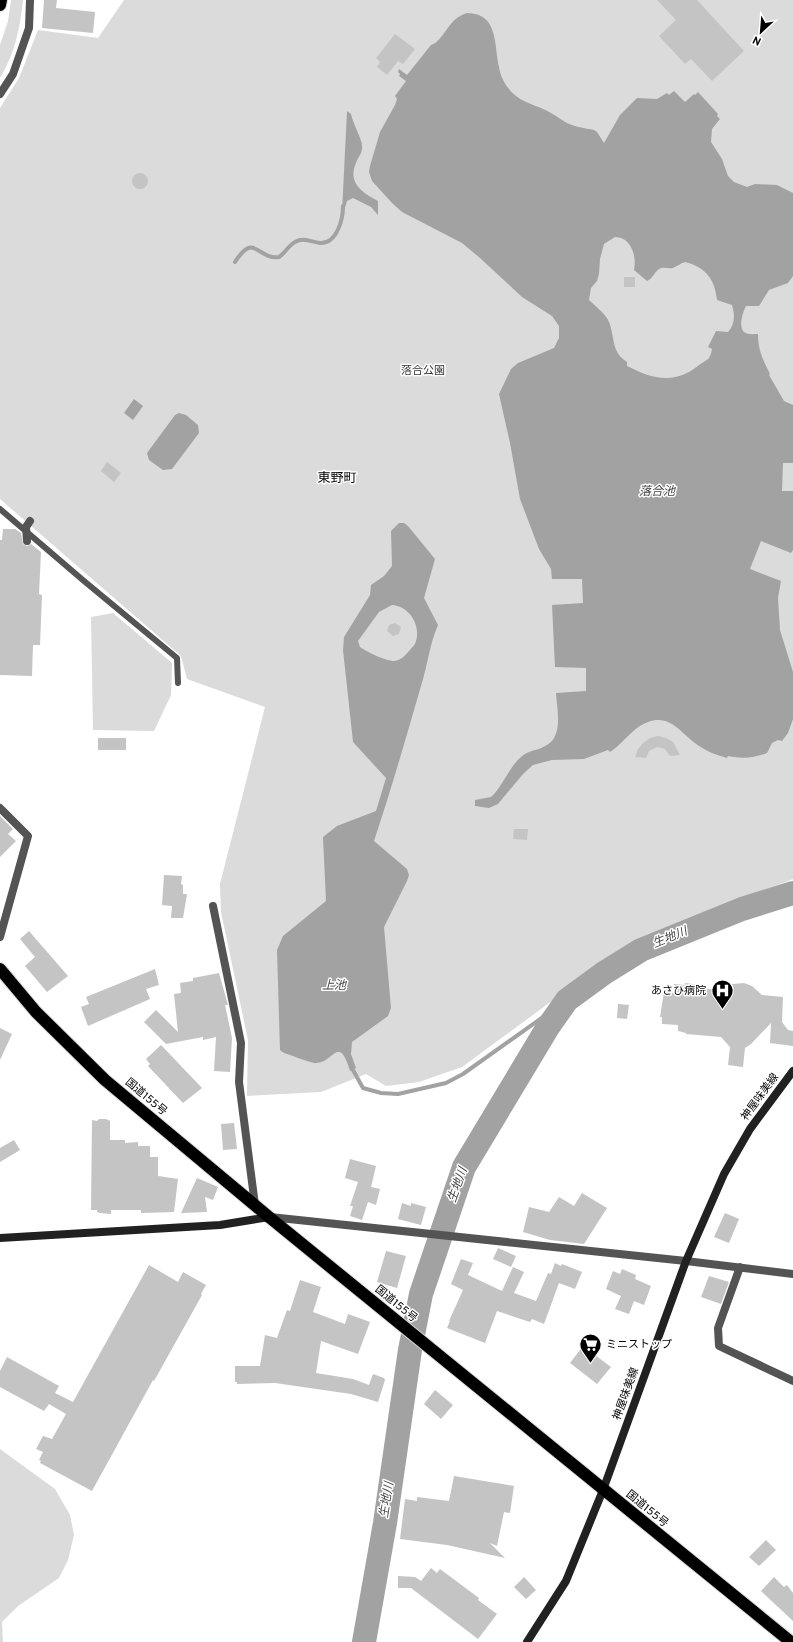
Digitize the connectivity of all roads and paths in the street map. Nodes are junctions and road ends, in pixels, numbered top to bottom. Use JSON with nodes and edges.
{"nodes":[{"id":1,"x":1,"y":0,"type":"edge"},
{"id":2,"x":30,"y":0,"type":"edge"},
{"id":3,"x":0,"y":6,"type":"edge"},
{"id":4,"x":0,"y":94,"type":"edge"},
{"id":5,"x":0,"y":509,"type":"edge"},
{"id":6,"x":30,"y":521,"type":"dead end"},
{"id":7,"x":27,"y":541,"type":"dead end"},
{"id":8,"x":178,"y":683,"type":"dead end"},
{"id":9,"x":0,"y":808,"type":"edge"},
{"id":10,"x":213,"y":906,"type":"dead end"},
{"id":11,"x":0,"y":937,"type":"edge"},
{"id":12,"x":0,"y":969,"type":"edge"},
{"id":13,"x":793,"y":1072,"type":"edge"},
{"id":14,"x":255,"y":1205,"type":"junction"},
{"id":15,"x":269,"y":1217,"type":"junction"},
{"id":16,"x":0,"y":1238,"type":"edge"},
{"id":17,"x":686,"y":1261,"type":"junction"},
{"id":18,"x":740,"y":1267,"type":"junction"},
{"id":19,"x":793,"y":1274,"type":"edge"},
{"id":20,"x":793,"y":1381,"type":"edge"},
{"id":21,"x":603,"y":1490,"type":"junction"},
{"id":22,"x":527,"y":1642,"type":"edge"},
{"id":23,"x":791,"y":1642,"type":"edge"}],
"edges":[{"from":1,"to":3,"type":"highway"},
{"from":2,"to":4,"type":"street"},
{"from":5,"to":8,"type":"lane"},
{"from":6,"to":7,"type":"street","bridge":true},
{"from":9,"to":11,"type":"street"},
{"from":10,"to":14,"type":"street"},
{"from":12,"to":14,"type":"highway","name":"国道155号"},
{"from":13,"to":17,"type":"main road","name":"神屋味美線"},
{"from":14,"to":15,"type":"highway","name":"国道155号"},
{"from":15,"to":16,"type":"main road"},
{"from":15,"to":17,"type":"street"},
{"from":15,"to":21,"type":"highway","name":"国道155号"},
{"from":17,"to":18,"type":"street"},
{"from":17,"to":21,"type":"main road","name":"神屋味美線"},
{"from":18,"to":19,"type":"street"},
{"from":18,"to":20,"type":"street"},
{"from":21,"to":22,"type":"main road","name":"神屋味美線"},
{"from":21,"to":23,"type":"highway","name":"国道155号"}]}
